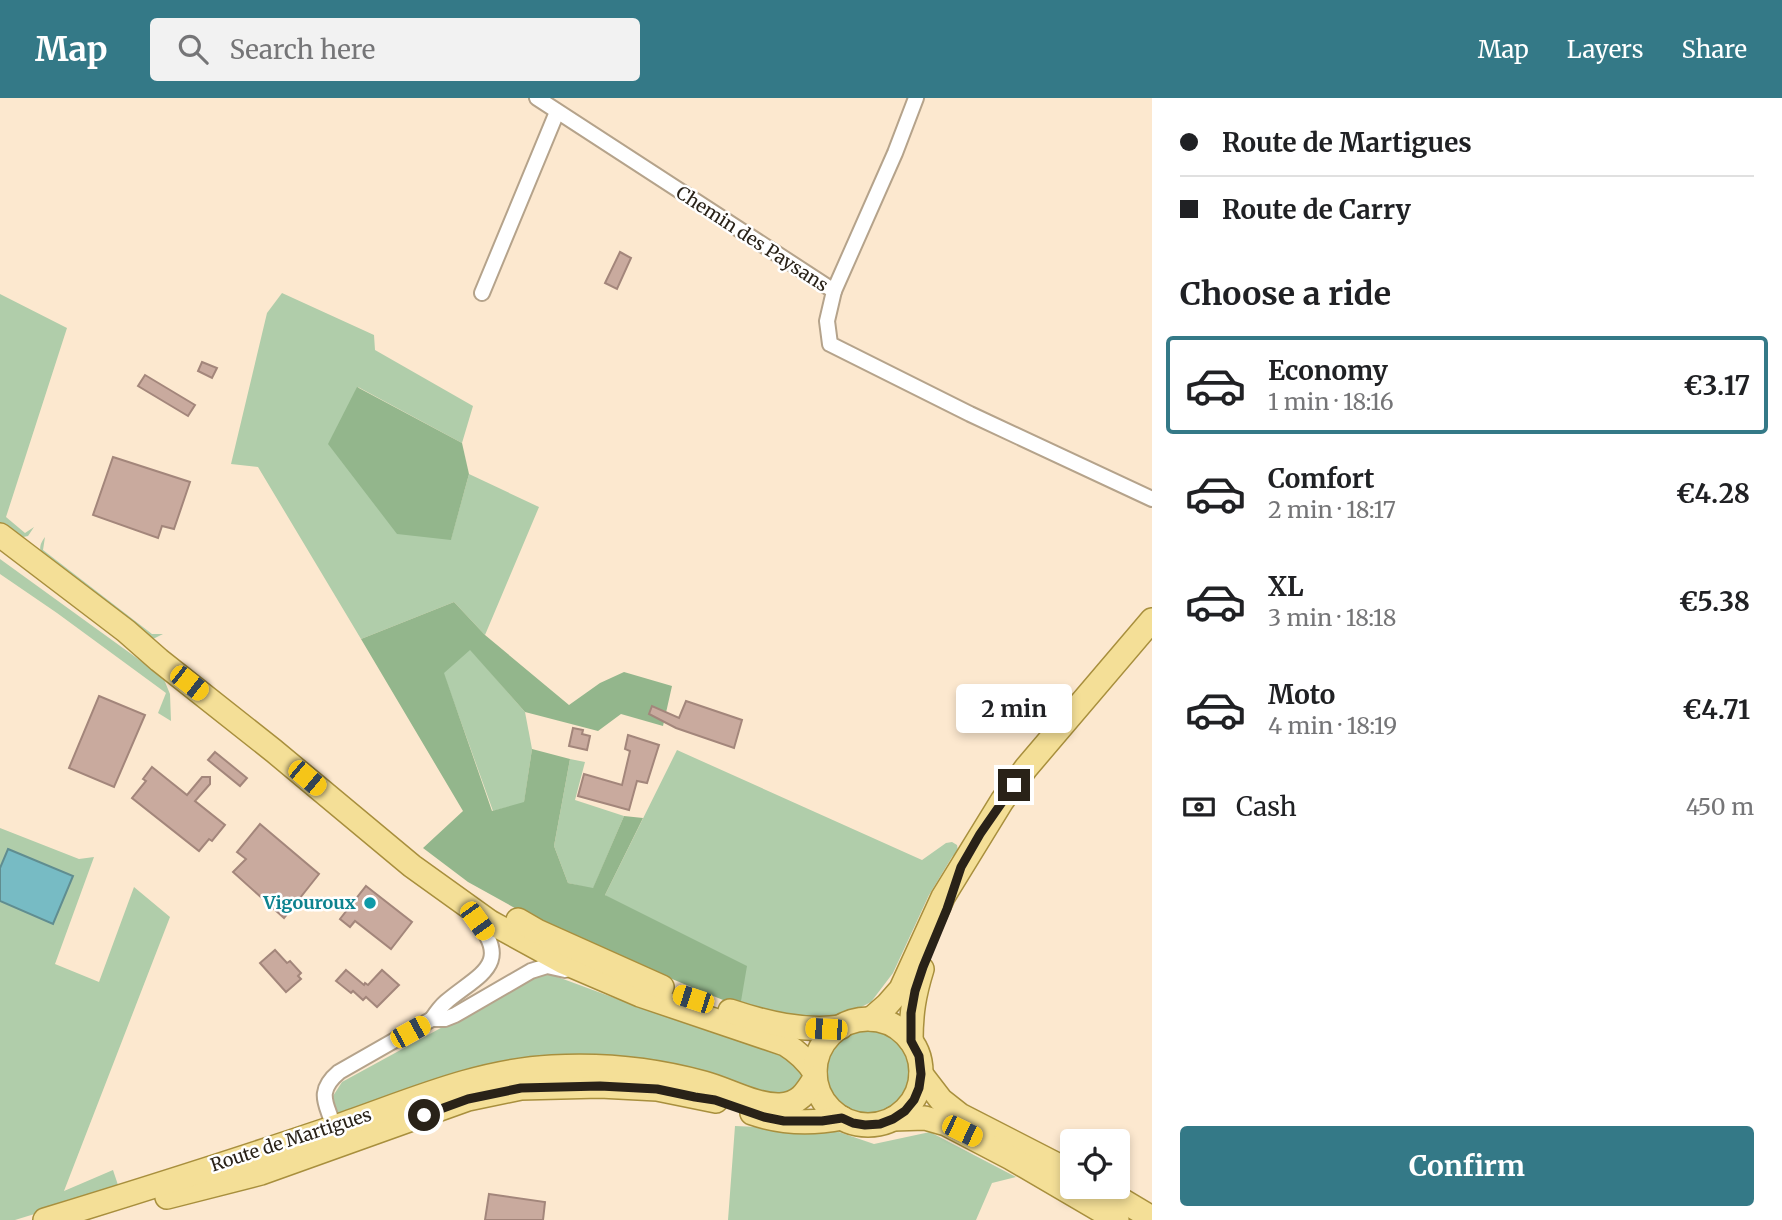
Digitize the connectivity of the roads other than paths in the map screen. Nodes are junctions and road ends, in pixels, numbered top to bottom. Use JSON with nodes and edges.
{"nodes":[{"id":1,"x":537,"y":98,"type":"edge"},
{"id":2,"x":916,"y":98,"type":"edge"},
{"id":3,"x":557,"y":112,"type":"junction"},
{"id":4,"x":834,"y":291,"type":"junction"},
{"id":5,"x":482,"y":293,"type":"dead end"},
{"id":6,"x":1152,"y":499,"type":"edge"},
{"id":7,"x":0,"y":535,"type":"edge"},
{"id":8,"x":0,"y":550,"type":"edge"},
{"id":9,"x":1152,"y":620,"type":"edge"},
{"id":10,"x":159,"y":660,"type":"junction"},
{"id":11,"x":307,"y":778,"type":"junction"},
{"id":12,"x":961,"y":867,"type":"junction"},
{"id":13,"x":454,"y":897,"type":"junction"},
{"id":14,"x":613,"y":984,"type":"junction"},
{"id":15,"x":432,"y":1019,"type":"junction"},
{"id":16,"x":871,"y":1019,"type":"junction"},
{"id":17,"x":841,"y":1027,"type":"junction"},
{"id":18,"x":911,"y":1041,"type":"junction"},
{"id":19,"x":921,"y":1074,"type":"junction"},
{"id":20,"x":815,"y":1075,"type":"junction"},
{"id":21,"x":842,"y":1118,"type":"junction"},
{"id":22,"x":893,"y":1119,"type":"junction"},
{"id":23,"x":334,"y":1127,"type":"junction"},
{"id":24,"x":315,"y":1154,"type":"junction"},
{"id":25,"x":1060,"y":1166,"type":"edge"},
{"id":26,"x":1121,"y":1199,"type":"edge"},
{"id":27,"x":1152,"y":1217,"type":"edge"},
{"id":28,"x":45,"y":1220,"type":"edge"},
{"id":29,"x":80,"y":1220,"type":"edge"},
{"id":30,"x":1117,"y":1220,"type":"edge"}],
"edges":[{"from":1,"to":3,"type":"street","name":"Chemin des Paysans"},
{"from":2,"to":4,"type":"street"},
{"from":3,"to":4,"type":"street","name":"Chemin des Paysans"},
{"from":3,"to":5,"type":"street"},
{"from":4,"to":6,"type":"street","name":"Chemin des Paysans"},
{"from":7,"to":10,"type":"main road"},
{"from":8,"to":10,"type":"main road"},
{"from":9,"to":12,"type":"main road"},
{"from":10,"to":11,"type":"main road"},
{"from":11,"to":13,"type":"main road"},
{"from":11,"to":17,"type":"main road"},
{"from":12,"to":16,"type":"main road"},
{"from":12,"to":18,"type":"main road"},
{"from":13,"to":14,"type":"main road"},
{"from":13,"to":15,"type":"street"},
{"from":14,"to":15,"type":"street"},
{"from":14,"to":20,"type":"main road"},
{"from":15,"to":23,"type":"street"},
{"from":16,"to":17,"type":"main road"},
{"from":16,"to":18,"type":"main road"},
{"from":17,"to":20,"type":"main road"},
{"from":18,"to":19,"type":"main road"},
{"from":19,"to":22,"type":"main road"},
{"from":19,"to":25,"type":"main road"},
{"from":20,"to":21,"type":"main road"},
{"from":20,"to":23,"type":"main road","name":"Route de Martigues"},
{"from":21,"to":22,"type":"main road"},
{"from":21,"to":24,"type":"main road","name":"Route de Martigues"},
{"from":22,"to":30,"type":"main road"},
{"from":23,"to":24,"type":"street"},
{"from":23,"to":28,"type":"main road","name":"Route de Martigues"},
{"from":24,"to":29,"type":"main road","name":"Route de Martigues"},
{"from":26,"to":27,"type":"main road"}]}
